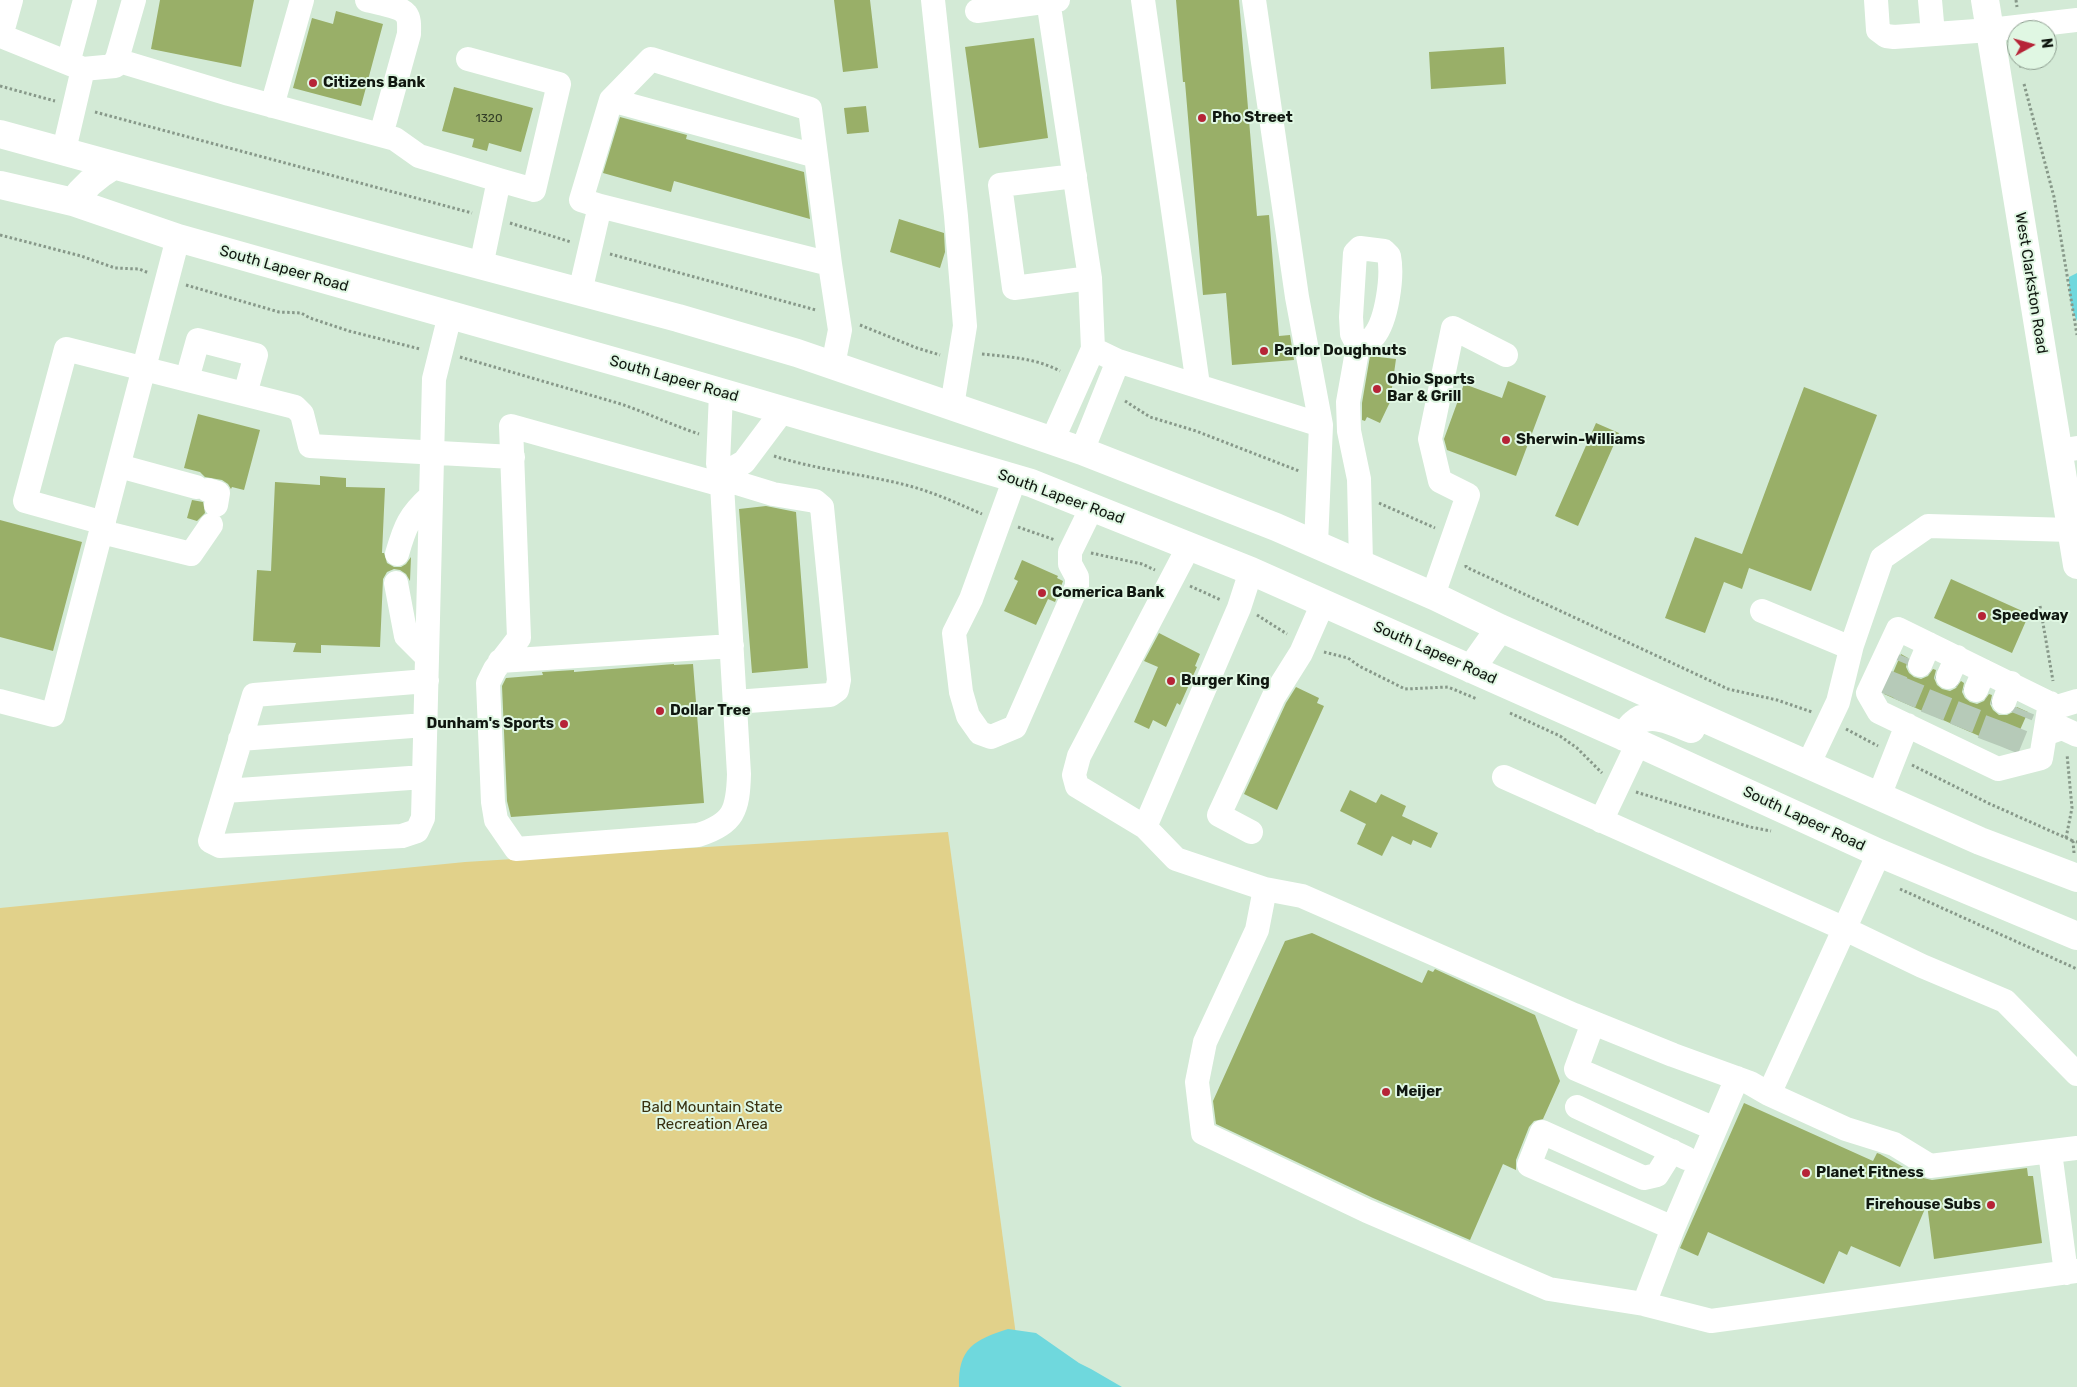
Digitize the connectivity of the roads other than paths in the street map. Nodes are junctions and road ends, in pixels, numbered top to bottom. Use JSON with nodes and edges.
{"nodes":[{"id":1,"x":11,"y":0,"type":"edge"},
{"id":2,"x":85,"y":0,"type":"edge"},
{"id":3,"x":134,"y":0,"type":"edge"},
{"id":4,"x":302,"y":0,"type":"edge"},
{"id":5,"x":366,"y":0,"type":"edge"},
{"id":6,"x":933,"y":0,"type":"edge"},
{"id":7,"x":1052,"y":0,"type":"edge"},
{"id":8,"x":1143,"y":0,"type":"edge"},
{"id":9,"x":1254,"y":0,"type":"edge"},
{"id":10,"x":1876,"y":0,"type":"edge"},
{"id":11,"x":1930,"y":0,"type":"edge"},
{"id":12,"x":1985,"y":0,"type":"edge"},
{"id":13,"x":977,"y":11,"type":"dead end"},
{"id":14,"x":2077,"y":20,"type":"edge"},
{"id":15,"x":1990,"y":30,"type":"junction"},
{"id":16,"x":1933,"y":34,"type":"junction"},
{"id":17,"x":116,"y":60,"type":"junction"},
{"id":18,"x":468,"y":60,"type":"dead end"},
{"id":19,"x":75,"y":66,"type":"junction"},
{"id":20,"x":611,"y":100,"type":"junction"},
{"id":21,"x":272,"y":106,"type":"junction"},
{"id":22,"x":0,"y":134,"type":"edge"},
{"id":23,"x":381,"y":135,"type":"junction"},
{"id":24,"x":64,"y":150,"type":"junction"},
{"id":25,"x":816,"y":156,"type":"junction"},
{"id":26,"x":113,"y":166,"type":"junction"},
{"id":27,"x":1075,"y":176,"type":"junction"},
{"id":28,"x":499,"y":180,"type":"junction"},
{"id":29,"x":0,"y":185,"type":"edge"},
{"id":30,"x":73,"y":202,"type":"junction"},
{"id":31,"x":600,"y":206,"type":"junction"},
{"id":32,"x":178,"y":238,"type":"junction"},
{"id":33,"x":830,"y":264,"type":"junction"},
{"id":34,"x":481,"y":266,"type":"junction"},
{"id":35,"x":1090,"y":278,"type":"junction"},
{"id":36,"x":580,"y":292,"type":"junction"},
{"id":37,"x":450,"y":315,"type":"junction"},
{"id":38,"x":1358,"y":346,"type":"dead end"},
{"id":39,"x":1093,"y":350,"type":"junction"},
{"id":40,"x":1506,"y":355,"type":"dead end"},
{"id":41,"x":1118,"y":361,"type":"junction"},
{"id":42,"x":833,"y":365,"type":"junction"},
{"id":43,"x":145,"y":368,"type":"junction"},
{"id":44,"x":187,"y":379,"type":"junction"},
{"id":45,"x":1198,"y":385,"type":"junction"},
{"id":46,"x":721,"y":393,"type":"junction"},
{"id":47,"x":245,"y":394,"type":"junction"},
{"id":48,"x":952,"y":406,"type":"junction"},
{"id":49,"x":783,"y":410,"type":"junction"},
{"id":50,"x":1321,"y":425,"type":"junction"},
{"id":51,"x":1052,"y":441,"type":"junction"},
{"id":52,"x":2068,"y":449,"type":"edge"},
{"id":53,"x":1082,"y":451,"type":"junction"},
{"id":54,"x":432,"y":454,"type":"junction"},
{"id":55,"x":513,"y":457,"type":"junction"},
{"id":56,"x":119,"y":466,"type":"junction"},
{"id":57,"x":1015,"y":478,"type":"junction"},
{"id":58,"x":724,"y":479,"type":"junction"},
{"id":59,"x":431,"y":496,"type":"junction"},
{"id":60,"x":1092,"y":507,"type":"junction"},
{"id":61,"x":103,"y":527,"type":"junction"},
{"id":62,"x":2071,"y":530,"type":"junction"},
{"id":63,"x":1316,"y":544,"type":"junction"},
{"id":64,"x":1189,"y":546,"type":"junction"},
{"id":65,"x":396,"y":554,"type":"dead end"},
{"id":66,"x":1361,"y":563,"type":"junction"},
{"id":67,"x":2077,"y":565,"type":"edge"},
{"id":68,"x":1251,"y":571,"type":"junction"},
{"id":69,"x":396,"y":583,"type":"dead end"},
{"id":70,"x":1433,"y":595,"type":"junction"},
{"id":71,"x":1323,"y":603,"type":"junction"},
{"id":72,"x":1762,"y":611,"type":"dead end"},
{"id":73,"x":1500,"y":628,"type":"junction"},
{"id":74,"x":732,"y":646,"type":"junction"},
{"id":75,"x":1851,"y":648,"type":"junction"},
{"id":76,"x":427,"y":657,"type":"junction"},
{"id":77,"x":500,"y":661,"type":"junction"},
{"id":78,"x":1470,"y":669,"type":"junction"},
{"id":79,"x":426,"y":681,"type":"junction"},
{"id":80,"x":2024,"y":698,"type":"junction"},
{"id":81,"x":0,"y":701,"type":"edge"},
{"id":82,"x":2077,"y":701,"type":"edge"},
{"id":83,"x":735,"y":702,"type":"junction"},
{"id":84,"x":1904,"y":715,"type":"junction"},
{"id":85,"x":425,"y":725,"type":"junction"},
{"id":86,"x":2045,"y":734,"type":"junction"},
{"id":87,"x":2077,"y":735,"type":"edge"},
{"id":88,"x":240,"y":739,"type":"junction"},
{"id":89,"x":1631,"y":740,"type":"junction"},
{"id":90,"x":1808,"y":765,"type":"junction"},
{"id":91,"x":424,"y":776,"type":"junction"},
{"id":92,"x":1504,"y":777,"type":"dead end"},
{"id":93,"x":225,"y":791,"type":"junction"},
{"id":94,"x":1885,"y":799,"type":"junction"},
{"id":95,"x":1601,"y":821,"type":"junction"},
{"id":96,"x":1145,"y":827,"type":"junction"},
{"id":97,"x":1251,"y":832,"type":"dead end"},
{"id":98,"x":1879,"y":853,"type":"junction"},
{"id":99,"x":2077,"y":878,"type":"edge"},
{"id":100,"x":1266,"y":889,"type":"junction"},
{"id":101,"x":1845,"y":929,"type":"junction"},
{"id":102,"x":2077,"y":936,"type":"edge"},
{"id":103,"x":1593,"y":1022,"type":"junction"},
{"id":104,"x":2077,"y":1074,"type":"edge"},
{"id":105,"x":1737,"y":1078,"type":"junction"},
{"id":106,"x":1769,"y":1094,"type":"junction"},
{"id":107,"x":1577,"y":1106,"type":"dead end"},
{"id":108,"x":1715,"y":1129,"type":"junction"},
{"id":109,"x":2077,"y":1148,"type":"edge"},
{"id":110,"x":1672,"y":1151,"type":"junction"},
{"id":111,"x":2050,"y":1152,"type":"junction"},
{"id":112,"x":1700,"y":1164,"type":"junction"},
{"id":113,"x":1673,"y":1228,"type":"junction"},
{"id":114,"x":2071,"y":1272,"type":"edge"},
{"id":115,"x":1644,"y":1304,"type":"junction"}],
"edges":[{"from":1,"to":19,"type":"street"},
{"from":2,"to":19,"type":"street"},
{"from":3,"to":17,"type":"street"},
{"from":4,"to":21,"type":"street"},
{"from":5,"to":23,"type":"street"},
{"from":6,"to":48,"type":"street"},
{"from":7,"to":13,"type":"street"},
{"from":7,"to":27,"type":"street"},
{"from":8,"to":45,"type":"street"},
{"from":9,"to":50,"type":"street"},
{"from":10,"to":16,"type":"street"},
{"from":11,"to":16,"type":"street"},
{"from":12,"to":15,"type":"main road","name":"West Clarkston Road"},
{"from":14,"to":15,"type":"street"},
{"from":15,"to":16,"type":"street"},
{"from":15,"to":52,"type":"main road","name":"West Clarkston Road"},
{"from":17,"to":19,"type":"street"},
{"from":17,"to":21,"type":"street"},
{"from":18,"to":28,"type":"street"},
{"from":19,"to":24,"type":"street"},
{"from":20,"to":25,"type":"street"},
{"from":20,"to":25,"type":"street"},
{"from":20,"to":31,"type":"street"},
{"from":21,"to":23,"type":"street"},
{"from":22,"to":24,"type":"main road"},
{"from":23,"to":28,"type":"street"},
{"from":24,"to":26,"type":"main road"},
{"from":25,"to":33,"type":"street"},
{"from":26,"to":30,"type":"main road"},
{"from":26,"to":34,"type":"main road"},
{"from":27,"to":35,"type":"street"},
{"from":27,"to":35,"type":"street"},
{"from":28,"to":34,"type":"street"},
{"from":29,"to":30,"type":"main road","name":"South Lapeer Road"},
{"from":30,"to":32,"type":"main road","name":"South Lapeer Road"},
{"from":31,"to":33,"type":"street"},
{"from":31,"to":36,"type":"street"},
{"from":32,"to":37,"type":"main road","name":"South Lapeer Road"},
{"from":32,"to":43,"type":"street"},
{"from":33,"to":42,"type":"street"},
{"from":34,"to":36,"type":"main road"},
{"from":35,"to":39,"type":"street"},
{"from":36,"to":42,"type":"main road"},
{"from":37,"to":46,"type":"main road","name":"South Lapeer Road"},
{"from":37,"to":54,"type":"street"},
{"from":38,"to":66,"type":"street"},
{"from":39,"to":41,"type":"street"},
{"from":39,"to":51,"type":"street"},
{"from":40,"to":70,"type":"street"},
{"from":41,"to":45,"type":"street"},
{"from":41,"to":53,"type":"street"},
{"from":42,"to":48,"type":"main road"},
{"from":43,"to":44,"type":"street"},
{"from":43,"to":56,"type":"street"},
{"from":43,"to":61,"type":"street"},
{"from":44,"to":47,"type":"street"},
{"from":44,"to":47,"type":"street"},
{"from":45,"to":50,"type":"street"},
{"from":46,"to":49,"type":"main road","name":"South Lapeer Road"},
{"from":46,"to":58,"type":"street"},
{"from":47,"to":54,"type":"street"},
{"from":48,"to":51,"type":"main road"},
{"from":49,"to":57,"type":"main road","name":"South Lapeer Road"},
{"from":49,"to":58,"type":"street"},
{"from":50,"to":63,"type":"street"},
{"from":51,"to":53,"type":"main road"},
{"from":52,"to":62,"type":"main road","name":"West Clarkston Road"},
{"from":53,"to":63,"type":"main road"},
{"from":54,"to":55,"type":"street"},
{"from":54,"to":59,"type":"street"},
{"from":55,"to":58,"type":"street"},
{"from":55,"to":77,"type":"street"},
{"from":56,"to":61,"type":"street"},
{"from":56,"to":61,"type":"street"},
{"from":57,"to":60,"type":"main road","name":"South Lapeer Road"},
{"from":57,"to":60,"type":"street"},
{"from":58,"to":74,"type":"street"},
{"from":58,"to":83,"type":"street"},
{"from":59,"to":65,"type":"street"},
{"from":59,"to":76,"type":"street"},
{"from":60,"to":64,"type":"main road","name":"South Lapeer Road"},
{"from":61,"to":81,"type":"street"},
{"from":62,"to":67,"type":"main road","name":"West Clarkston Road"},
{"from":62,"to":75,"type":"street"},
{"from":63,"to":66,"type":"main road"},
{"from":64,"to":68,"type":"main road","name":"South Lapeer Road"},
{"from":64,"to":96,"type":"street"},
{"from":66,"to":70,"type":"main road"},
{"from":68,"to":71,"type":"main road","name":"South Lapeer Road"},
{"from":68,"to":96,"type":"street"},
{"from":69,"to":76,"type":"street"},
{"from":70,"to":73,"type":"main road"},
{"from":71,"to":78,"type":"main road","name":"South Lapeer Road"},
{"from":71,"to":97,"type":"street"},
{"from":72,"to":75,"type":"street"},
{"from":73,"to":78,"type":"main road"},
{"from":73,"to":90,"type":"main road"},
{"from":74,"to":77,"type":"street"},
{"from":74,"to":83,"type":"street"},
{"from":75,"to":90,"type":"street"},
{"from":76,"to":79,"type":"street"},
{"from":77,"to":83,"type":"street"},
{"from":78,"to":89,"type":"main road","name":"South Lapeer Road"},
{"from":79,"to":85,"type":"street"},
{"from":79,"to":88,"type":"street"},
{"from":80,"to":82,"type":"street"},
{"from":80,"to":84,"type":"street"},
{"from":80,"to":86,"type":"street"},
{"from":84,"to":86,"type":"street"},
{"from":84,"to":94,"type":"street"},
{"from":85,"to":88,"type":"street"},
{"from":85,"to":91,"type":"street"},
{"from":86,"to":87,"type":"street"},
{"from":88,"to":93,"type":"street"},
{"from":89,"to":94,"type":"main road"},
{"from":89,"to":95,"type":"street"},
{"from":89,"to":98,"type":"main road","name":"South Lapeer Road"},
{"from":90,"to":94,"type":"main road"},
{"from":91,"to":93,"type":"street"},
{"from":91,"to":93,"type":"street"},
{"from":92,"to":95,"type":"street"},
{"from":94,"to":99,"type":"main road"},
{"from":95,"to":101,"type":"street"},
{"from":96,"to":100,"type":"street"},
{"from":98,"to":101,"type":"street"},
{"from":98,"to":102,"type":"main road","name":"South Lapeer Road"},
{"from":100,"to":103,"type":"street"},
{"from":100,"to":115,"type":"street"},
{"from":101,"to":104,"type":"street"},
{"from":101,"to":106,"type":"street"},
{"from":103,"to":105,"type":"street"},
{"from":103,"to":108,"type":"street"},
{"from":105,"to":106,"type":"street"},
{"from":105,"to":108,"type":"street"},
{"from":106,"to":111,"type":"street"},
{"from":107,"to":110,"type":"street"},
{"from":108,"to":112,"type":"street"},
{"from":109,"to":111,"type":"street"},
{"from":110,"to":112,"type":"street"},
{"from":110,"to":113,"type":"street"},
{"from":111,"to":114,"type":"street"},
{"from":112,"to":113,"type":"street"},
{"from":113,"to":115,"type":"street"},
{"from":114,"to":115,"type":"street"}]}
